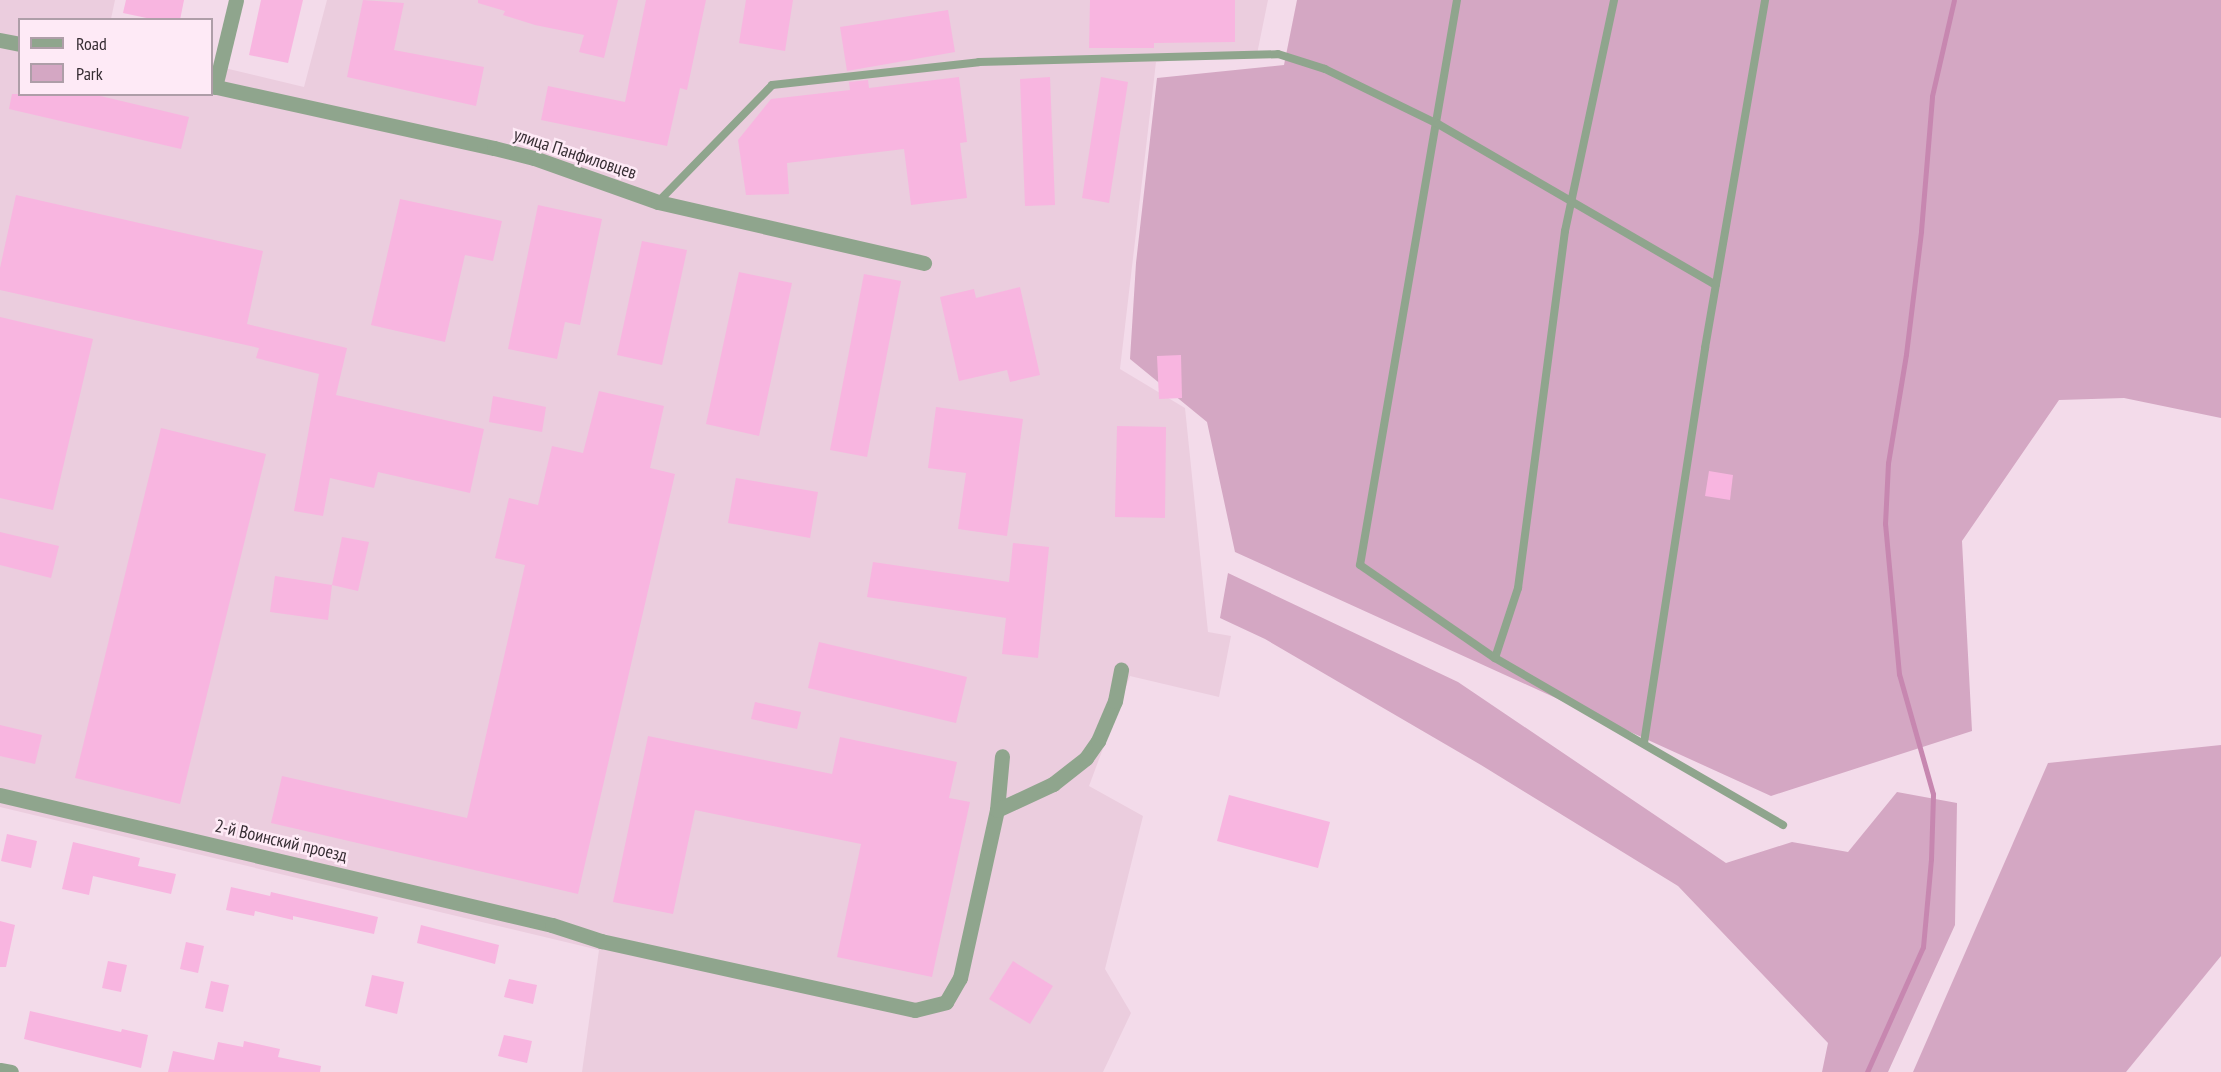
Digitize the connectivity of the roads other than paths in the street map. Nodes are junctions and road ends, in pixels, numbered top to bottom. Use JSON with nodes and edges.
{"nodes":[{"id":1,"x":236,"y":0,"type":"edge"},
{"id":2,"x":1457,"y":0,"type":"edge"},
{"id":3,"x":1614,"y":0,"type":"edge"},
{"id":4,"x":1765,"y":0,"type":"edge"},
{"id":5,"x":0,"y":40,"type":"edge"},
{"id":6,"x":18,"y":44,"type":"edge"},
{"id":7,"x":213,"y":87,"type":"edge"},
{"id":8,"x":1438,"y":124,"type":"junction"},
{"id":9,"x":658,"y":202,"type":"junction"},
{"id":10,"x":1571,"y":202,"type":"junction"},
{"id":11,"x":924,"y":263,"type":"dead end"},
{"id":12,"x":1716,"y":285,"type":"junction"},
{"id":13,"x":1495,"y":658,"type":"junction"},
{"id":14,"x":1121,"y":670,"type":"dead end"},
{"id":15,"x":1644,"y":743,"type":"junction"},
{"id":16,"x":1002,"y":756,"type":"dead end"},
{"id":17,"x":0,"y":795,"type":"edge"},
{"id":18,"x":997,"y":810,"type":"junction"},
{"id":19,"x":1782,"y":825,"type":"dead end"},
{"id":20,"x":0,"y":1070,"type":"edge"},
{"id":21,"x":11,"y":1072,"type":"edge"}],
"edges":[{"from":1,"to":7,"type":"street"},
{"from":2,"to":8,"type":"lane"},
{"from":3,"to":10,"type":"lane"},
{"from":4,"to":12,"type":"lane"},
{"from":5,"to":6,"type":"street"},
{"from":7,"to":9,"type":"street","name":"улица Панфиловцев"},
{"from":8,"to":9,"type":"lane"},
{"from":8,"to":10,"type":"lane"},
{"from":8,"to":13,"type":"lane"},
{"from":9,"to":11,"type":"street","name":"улица Панфиловцев"},
{"from":10,"to":12,"type":"lane"},
{"from":10,"to":13,"type":"lane"},
{"from":12,"to":15,"type":"lane"},
{"from":13,"to":15,"type":"lane"},
{"from":14,"to":18,"type":"street"},
{"from":15,"to":19,"type":"lane"},
{"from":16,"to":18,"type":"street","name":"2-й Воинский проезд"},
{"from":17,"to":18,"type":"street","name":"2-й Воинский проезд"},
{"from":20,"to":21,"type":"street"}]}
